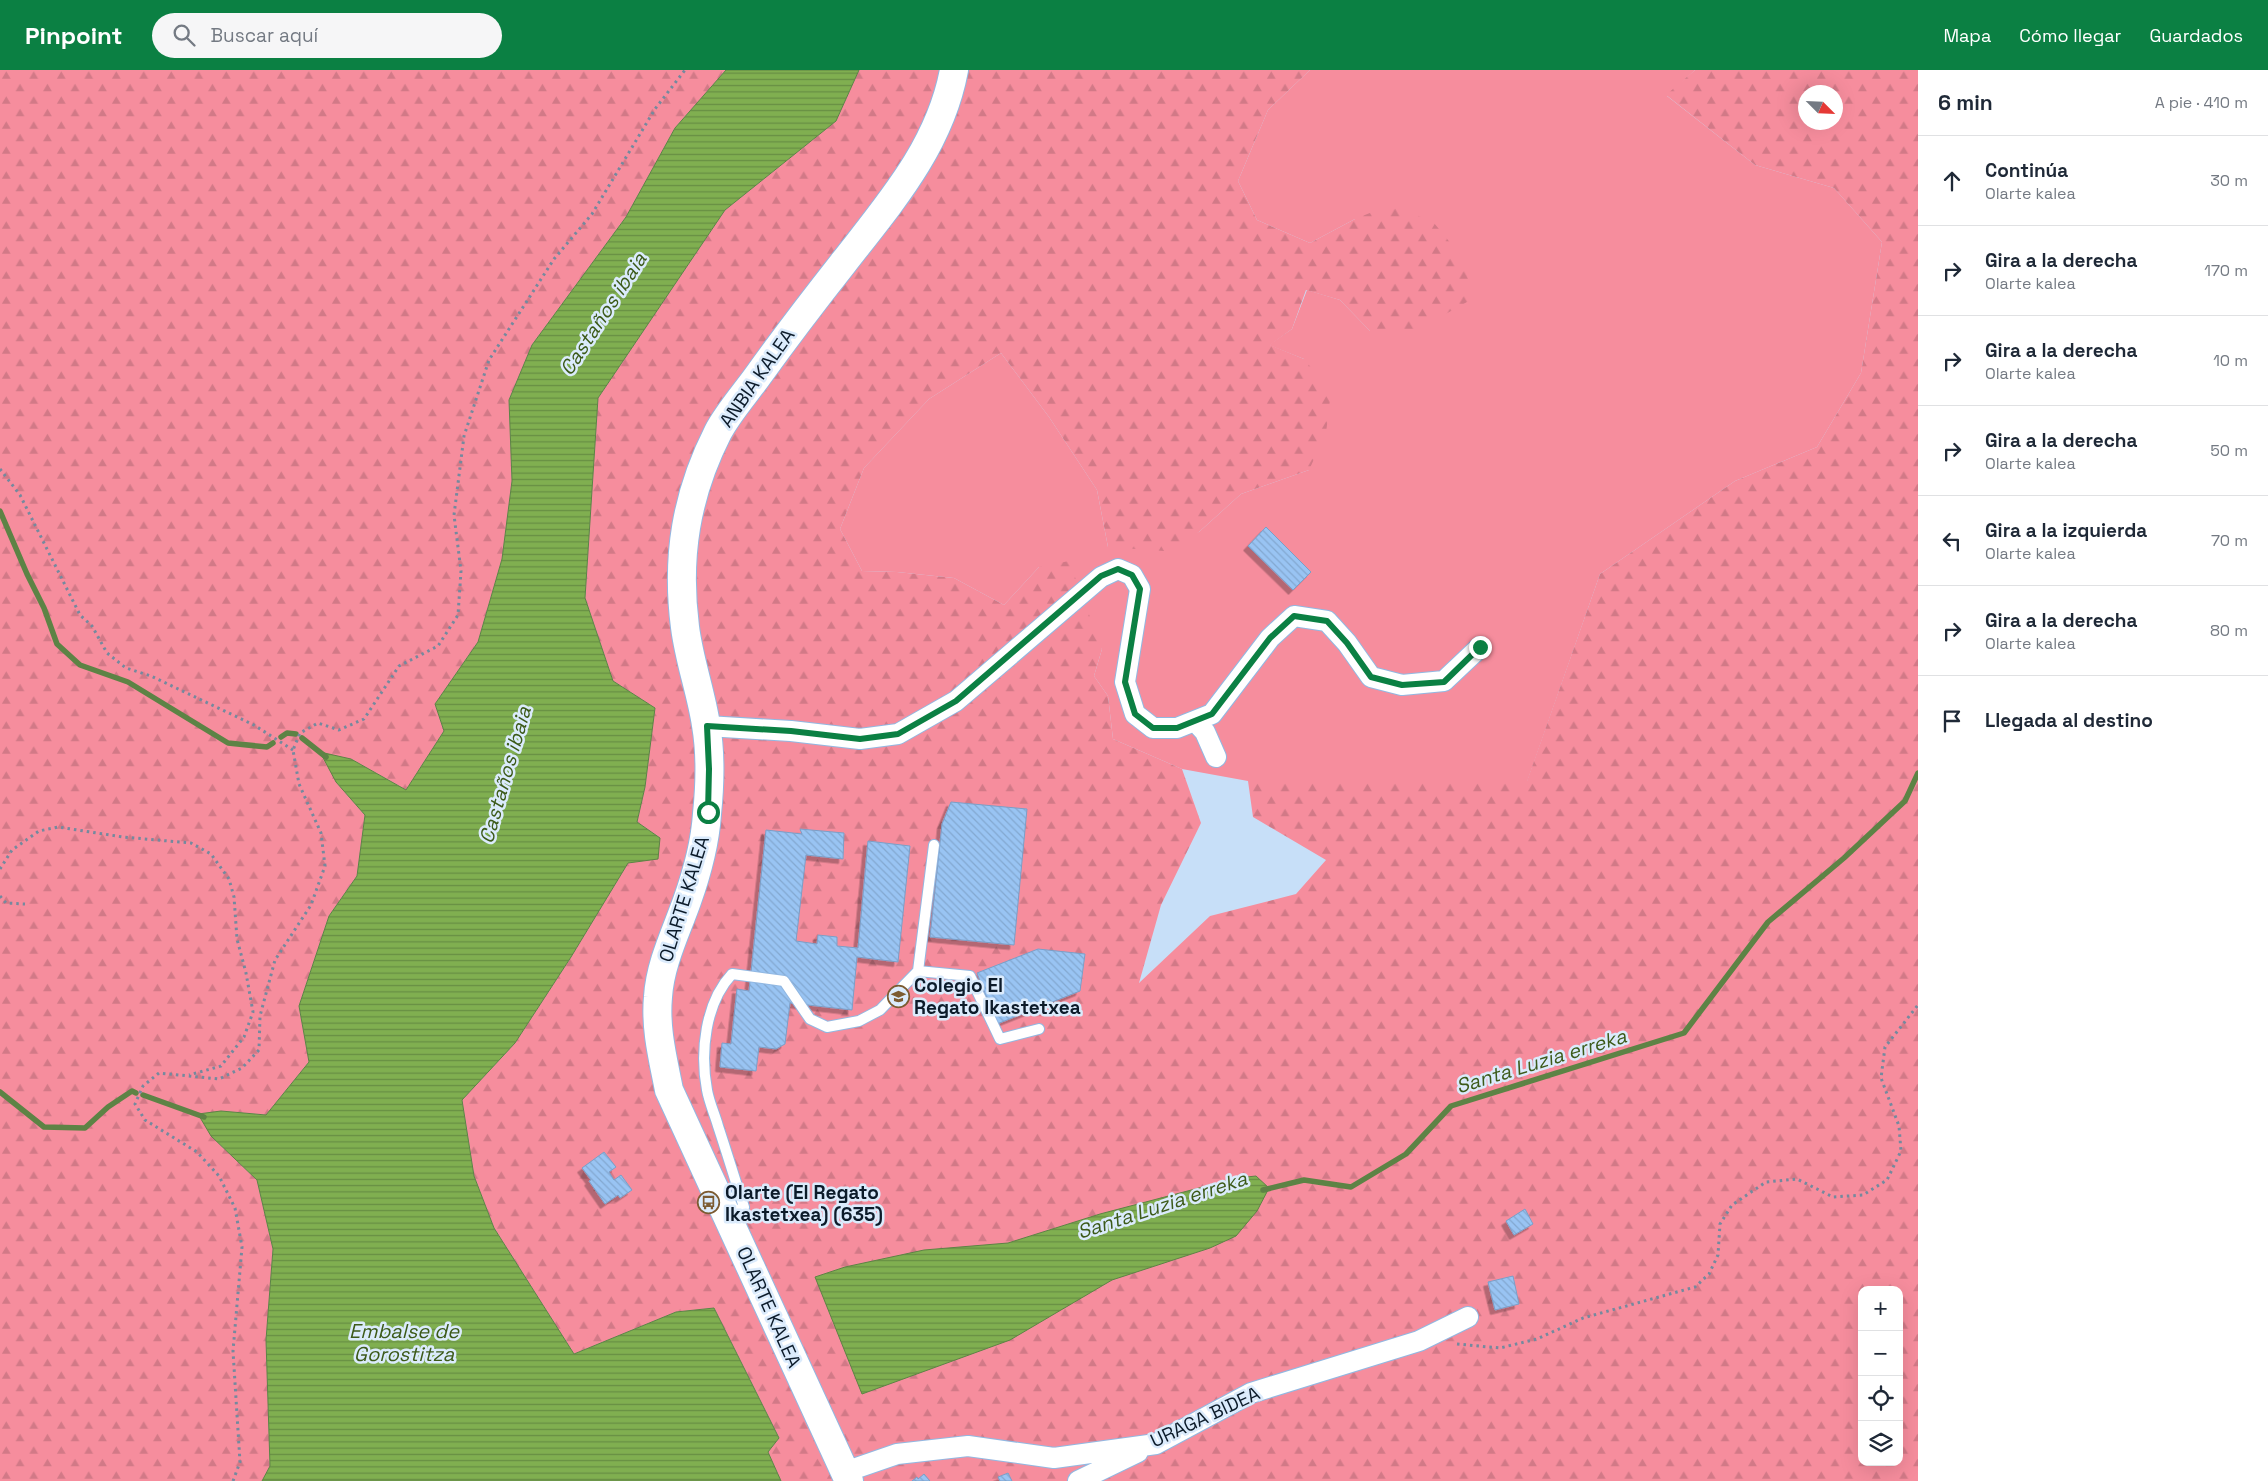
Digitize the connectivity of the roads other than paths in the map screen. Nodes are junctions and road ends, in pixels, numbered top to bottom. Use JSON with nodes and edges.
{"nodes":[{"id":1,"x":954,"y":70,"type":"edge"},
{"id":2,"x":1480,"y":647,"type":"dead end"},
{"id":3,"x":1196,"y":721,"type":"junction"},
{"id":4,"x":707,"y":726,"type":"junction"},
{"id":5,"x":1216,"y":757,"type":"dead end"},
{"id":6,"x":934,"y":845,"type":"dead end"},
{"id":7,"x":918,"y":971,"type":"junction"},
{"id":8,"x":1039,"y":1029,"type":"dead end"},
{"id":9,"x":728,"y":1216,"type":"junction"},
{"id":10,"x":1468,"y":1317,"type":"dead end"},
{"id":11,"x":1156,"y":1444,"type":"junction"},
{"id":12,"x":847,"y":1476,"type":"edge"},
{"id":13,"x":1078,"y":1481,"type":"edge"}],
"edges":[{"from":1,"to":4,"type":"street","name":"ANBIA KALEA"},
{"from":2,"to":3,"type":"street"},
{"from":3,"to":4,"type":"street"},
{"from":3,"to":5,"type":"street"},
{"from":4,"to":9,"type":"street","name":"OLARTE KALEA"},
{"from":6,"to":7,"type":"lane"},
{"from":7,"to":8,"type":"lane"},
{"from":7,"to":9,"type":"lane"},
{"from":9,"to":12,"type":"street","name":"OLARTE KALEA"},
{"from":10,"to":11,"type":"street","name":"URAGA BIDEA"},
{"from":11,"to":12,"type":"street","name":"URAGA BIDEA"},
{"from":11,"to":13,"type":"street"}]}
